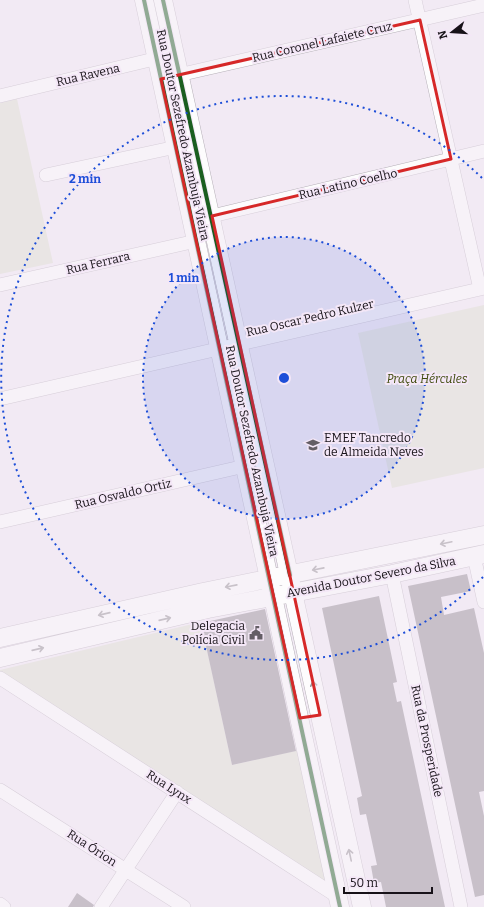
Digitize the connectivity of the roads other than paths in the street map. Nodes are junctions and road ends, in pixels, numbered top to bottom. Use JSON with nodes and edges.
{"nodes":[{"id":1,"x":144,"y":0,"type":"edge"},
{"id":2,"x":163,"y":0,"type":"edge"},
{"id":3,"x":415,"y":0,"type":"edge"},
{"id":4,"x":484,"y":5,"type":"edge"},
{"id":5,"x":420,"y":20,"type":"junction"},
{"id":6,"x":175,"y":54,"type":"junction"},
{"id":7,"x":156,"y":58,"type":"junction"},
{"id":8,"x":180,"y":75,"type":"junction"},
{"id":9,"x":161,"y":79,"type":"junction"},
{"id":10,"x":0,"y":96,"type":"edge"},
{"id":11,"x":176,"y":147,"type":"junction"},
{"id":12,"x":484,"y":152,"type":"edge"},
{"id":13,"x":451,"y":159,"type":"junction"},
{"id":14,"x":46,"y":175,"type":"dead end"},
{"id":15,"x":212,"y":216,"type":"junction"},
{"id":16,"x":196,"y":241,"type":"junction"},
{"id":17,"x":0,"y":285,"type":"edge"},
{"id":18,"x":482,"y":289,"type":"edge"},
{"id":19,"x":239,"y":344,"type":"junction"},
{"id":20,"x":220,"y":349,"type":"junction"},
{"id":21,"x":0,"y":399,"type":"edge"},
{"id":22,"x":245,"y":466,"type":"junction"},
{"id":23,"x":0,"y":522,"type":"edge"},
{"id":24,"x":484,"y":535,"type":"edge"},
{"id":25,"x":479,"y":555,"type":"edge"},
{"id":26,"x":392,"y":574,"type":"junction"},
{"id":27,"x":270,"y":579,"type":"junction"},
{"id":28,"x":291,"y":583,"type":"junction"},
{"id":29,"x":203,"y":592,"type":"junction"},
{"id":30,"x":273,"y":596,"type":"junction"},
{"id":31,"x":484,"y":602,"type":"edge"},
{"id":32,"x":208,"y":609,"type":"junction"},
{"id":33,"x":0,"y":638,"type":"edge"},
{"id":34,"x":0,"y":658,"type":"edge"},
{"id":35,"x":0,"y":678,"type":"edge"},
{"id":36,"x":320,"y":715,"type":"junction"},
{"id":37,"x":300,"y":718,"type":"junction"},
{"id":38,"x":0,"y":790,"type":"edge"},
{"id":39,"x":177,"y":792,"type":"junction"},
{"id":40,"x":126,"y":870,"type":"junction"},
{"id":41,"x":339,"y":902,"type":"edge"},
{"id":42,"x":0,"y":904,"type":"edge"},
{"id":43,"x":4,"y":907,"type":"edge"},
{"id":44,"x":100,"y":907,"type":"edge"},
{"id":45,"x":184,"y":907,"type":"edge"},
{"id":46,"x":362,"y":907,"type":"edge"},
{"id":47,"x":461,"y":907,"type":"edge"}],
"edges":[{"from":1,"to":7,"type":"street","name":"Rua Doutor Sezefredo Azambuja Vieira"},
{"from":2,"to":6,"type":"street","name":"Rua Doutor Sezefredo Azambuja Vieira"},
{"from":3,"to":5,"type":"street"},
{"from":4,"to":5,"type":"street","name":"Rua Coronel Lafaiete Cruz"},
{"from":5,"to":8,"type":"street","name":"Rua Coronel Lafaiete Cruz"},
{"from":5,"to":13,"type":"street"},
{"from":6,"to":7,"type":"street","name":"Rua Ravena"},
{"from":6,"to":8,"type":"street","name":"Rua Doutor Sezefredo Azambuja Vieira"},
{"from":7,"to":9,"type":"street","name":"Rua Doutor Sezefredo Azambuja Vieira"},
{"from":7,"to":10,"type":"street","name":"Rua Ravena"},
{"from":8,"to":9,"type":"street","name":"Rua Coronel Lafaiete Cruz"},
{"from":8,"to":15,"type":"street","name":"Rua Doutor Sezefredo Azambuja Vieira"},
{"from":9,"to":11,"type":"street","name":"Rua Doutor Sezefredo Azambuja Vieira"},
{"from":11,"to":14,"type":"street"},
{"from":11,"to":16,"type":"street","name":"Rua Doutor Sezefredo Azambuja Vieira"},
{"from":12,"to":13,"type":"street","name":"Rua Latino Coelho"},
{"from":13,"to":15,"type":"street","name":"Rua Latino Coelho"},
{"from":13,"to":18,"type":"street"},
{"from":15,"to":19,"type":"street","name":"Rua Doutor Sezefredo Azambuja Vieira"},
{"from":16,"to":17,"type":"street","name":"Rua Ferrara"},
{"from":16,"to":20,"type":"street","name":"Rua Doutor Sezefredo Azambuja Vieira"},
{"from":18,"to":19,"type":"street","name":"Rua Oscar Pedro Kulzer"},
{"from":19,"to":20,"type":"street","name":"Rua Oscar Pedro Kulzer"},
{"from":19,"to":28,"type":"street","name":"Rua Doutor Sezefredo Azambuja Vieira"},
{"from":20,"to":21,"type":"street","name":"Rua Oscar Pedro Kulzer"},
{"from":20,"to":22,"type":"street","name":"Rua Doutor Sezefredo Azambuja Vieira"},
{"from":22,"to":23,"type":"street","name":"Rua Osvaldo Ortiz"},
{"from":22,"to":27,"type":"street","name":"Rua Doutor Sezefredo Azambuja Vieira"},
{"from":24,"to":28,"type":"street","name":"Avenida Doutor Severo da Silva","one_way":true},
{"from":25,"to":26,"type":"street","name":"Avenida Doutor Severo da Silva"},
{"from":25,"to":31,"type":"street"},
{"from":26,"to":28,"type":"street","name":"Avenida Doutor Severo da Silva"},
{"from":26,"to":47,"type":"street","name":"Rua da Prosperidade"},
{"from":27,"to":28,"type":"street","name":"Avenida Doutor Severo da Silva"},
{"from":27,"to":29,"type":"street","name":"Avenida Doutor Severo da Silva","one_way":true},
{"from":27,"to":30,"type":"street","name":"Rua Doutor Sezefredo Azambuja Vieira"},
{"from":28,"to":30,"type":"street","name":"Avenida Doutor Severo da Silva"},
{"from":36,"to":28,"type":"street","name":"Rua Doutor Sezefredo Azambuja Vieira","one_way":true},
{"from":29,"to":32,"type":"street"},
{"from":29,"to":33,"type":"street","name":"Avenida Doutor Severo da Silva","one_way":true},
{"from":30,"to":32,"type":"street","name":"Avenida Doutor Severo da Silva"},
{"from":30,"to":37,"type":"street","name":"Rua Doutor Sezefredo Azambuja Vieira"},
{"from":34,"to":32,"type":"street","name":"Avenida Doutor Severo da Silva","one_way":true},
{"from":35,"to":39,"type":"street","name":"Rua Lynx"},
{"from":36,"to":37,"type":"street"},
{"from":46,"to":36,"type":"street","name":"Rua Doutor Sezefredo Azambuja Vieira","one_way":true},
{"from":37,"to":41,"type":"street","name":"Rua Doutor Sezefredo Azambuja Vieira"},
{"from":38,"to":40,"type":"street","name":"Rua Órion"},
{"from":39,"to":40,"type":"street"},
{"from":39,"to":41,"type":"street","name":"Rua Lynx"},
{"from":40,"to":44,"type":"street"},
{"from":40,"to":45,"type":"street","name":"Rua Órion"},
{"from":42,"to":43,"type":"street"}]}
